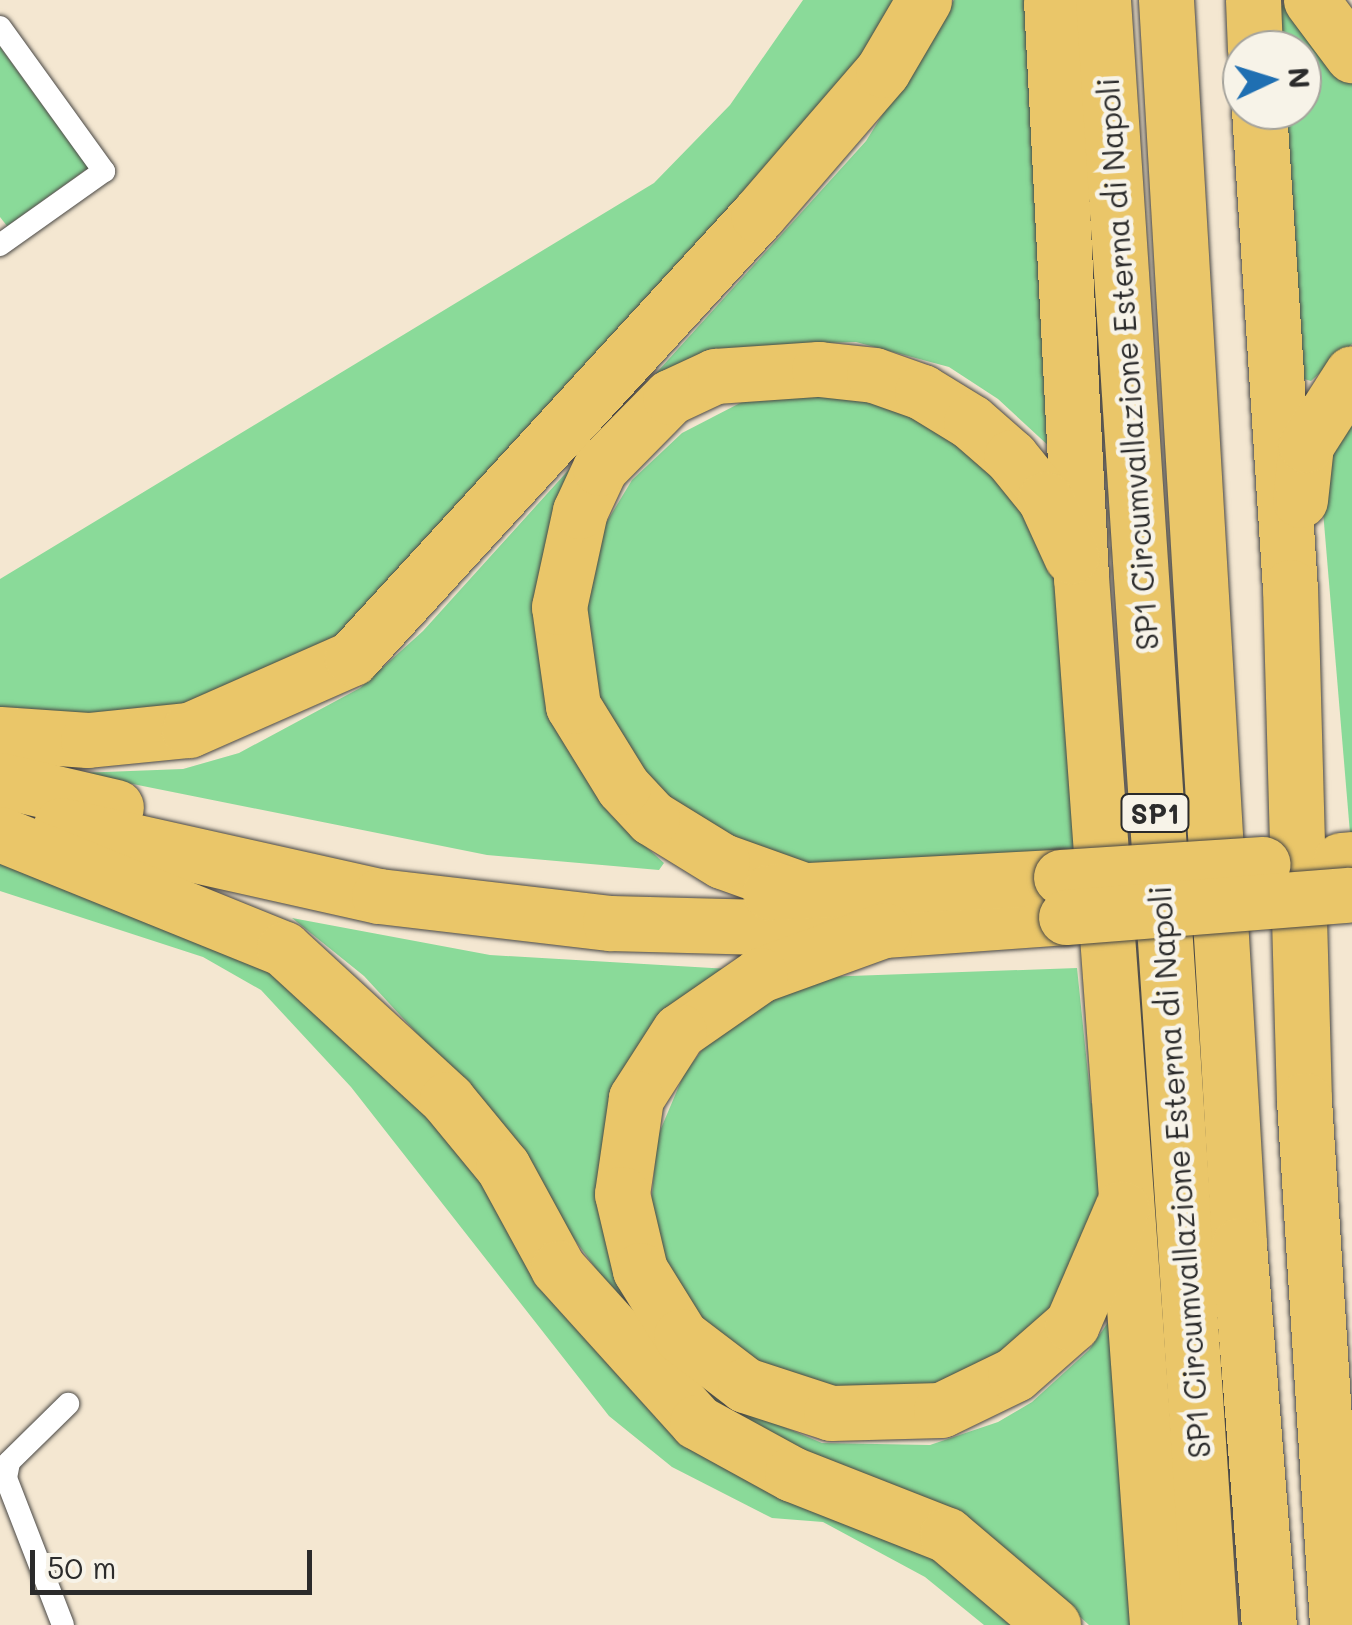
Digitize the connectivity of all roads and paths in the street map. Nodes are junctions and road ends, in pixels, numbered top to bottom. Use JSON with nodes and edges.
{"nodes":[{"id":1,"x":924,"y":0,"type":"edge"},
{"id":2,"x":1051,"y":0,"type":"edge"},
{"id":3,"x":1104,"y":0,"type":"edge"},
{"id":4,"x":1166,"y":0,"type":"edge"},
{"id":5,"x":1252,"y":0,"type":"edge"},
{"id":6,"x":1311,"y":0,"type":"edge"},
{"id":7,"x":0,"y":27,"type":"edge"},
{"id":8,"x":1254,"y":30,"type":"edge"},
{"id":9,"x":1352,"y":55,"type":"edge"},
{"id":10,"x":1260,"y":130,"type":"edge"},
{"id":11,"x":0,"y":245,"type":"edge"},
{"id":12,"x":1352,"y":373,"type":"edge"},
{"id":13,"x":1081,"y":576,"type":"junction"},
{"id":14,"x":1290,"y":587,"type":"junction"},
{"id":15,"x":0,"y":734,"type":"edge"},
{"id":16,"x":0,"y":780,"type":"edge"},
{"id":17,"x":0,"y":811,"type":"edge"},
{"id":18,"x":0,"y":834,"type":"edge"},
{"id":19,"x":1348,"y":877,"type":"edge"},
{"id":20,"x":806,"y":891,"type":"junction"},
{"id":21,"x":1064,"y":897,"type":"junction"},
{"id":22,"x":884,"y":930,"type":"junction"},
{"id":23,"x":1304,"y":1100,"type":"junction"},
{"id":24,"x":1125,"y":1200,"type":"junction"},
{"id":25,"x":1352,"y":1230,"type":"edge"},
{"id":26,"x":68,"y":1404,"type":"dead end"},
{"id":27,"x":63,"y":1625,"type":"edge"},
{"id":28,"x":1053,"y":1625,"type":"edge"},
{"id":29,"x":1156,"y":1625,"type":"edge"},
{"id":30,"x":1210,"y":1625,"type":"edge"},
{"id":31,"x":1269,"y":1625,"type":"edge"},
{"id":32,"x":1337,"y":1625,"type":"edge"}],
"edges":[{"from":1,"to":15,"type":"highway"},
{"from":2,"to":13,"type":"highway"},
{"from":3,"to":30,"type":"highway","name":"SP1 Circumvallazione Esterna di Napoli","number":"SP1"},
{"from":4,"to":31,"type":"highway","name":"SP1 Circumvallazione Esterna di Napoli","number":"SP1"},
{"from":5,"to":8,"type":"highway"},
{"from":6,"to":9,"type":"highway"},
{"from":7,"to":11,"type":"lane"},
{"from":10,"to":14,"type":"highway"},
{"from":12,"to":14,"type":"highway"},
{"from":13,"to":20,"type":"highway"},
{"from":13,"to":24,"type":"highway","number":"SP1"},
{"from":14,"to":23,"type":"highway"},
{"from":16,"to":20,"type":"highway"},
{"from":17,"to":22,"type":"highway"},
{"from":18,"to":28,"type":"highway"},
{"from":19,"to":21,"type":"highway","bridge":true},
{"from":20,"to":21,"type":"highway"},
{"from":21,"to":22,"type":"highway"},
{"from":22,"to":24,"type":"highway"},
{"from":23,"to":25,"type":"highway"},
{"from":23,"to":32,"type":"highway"},
{"from":24,"to":29,"type":"highway","number":"SP1"},
{"from":26,"to":27,"type":"lane"}]}
